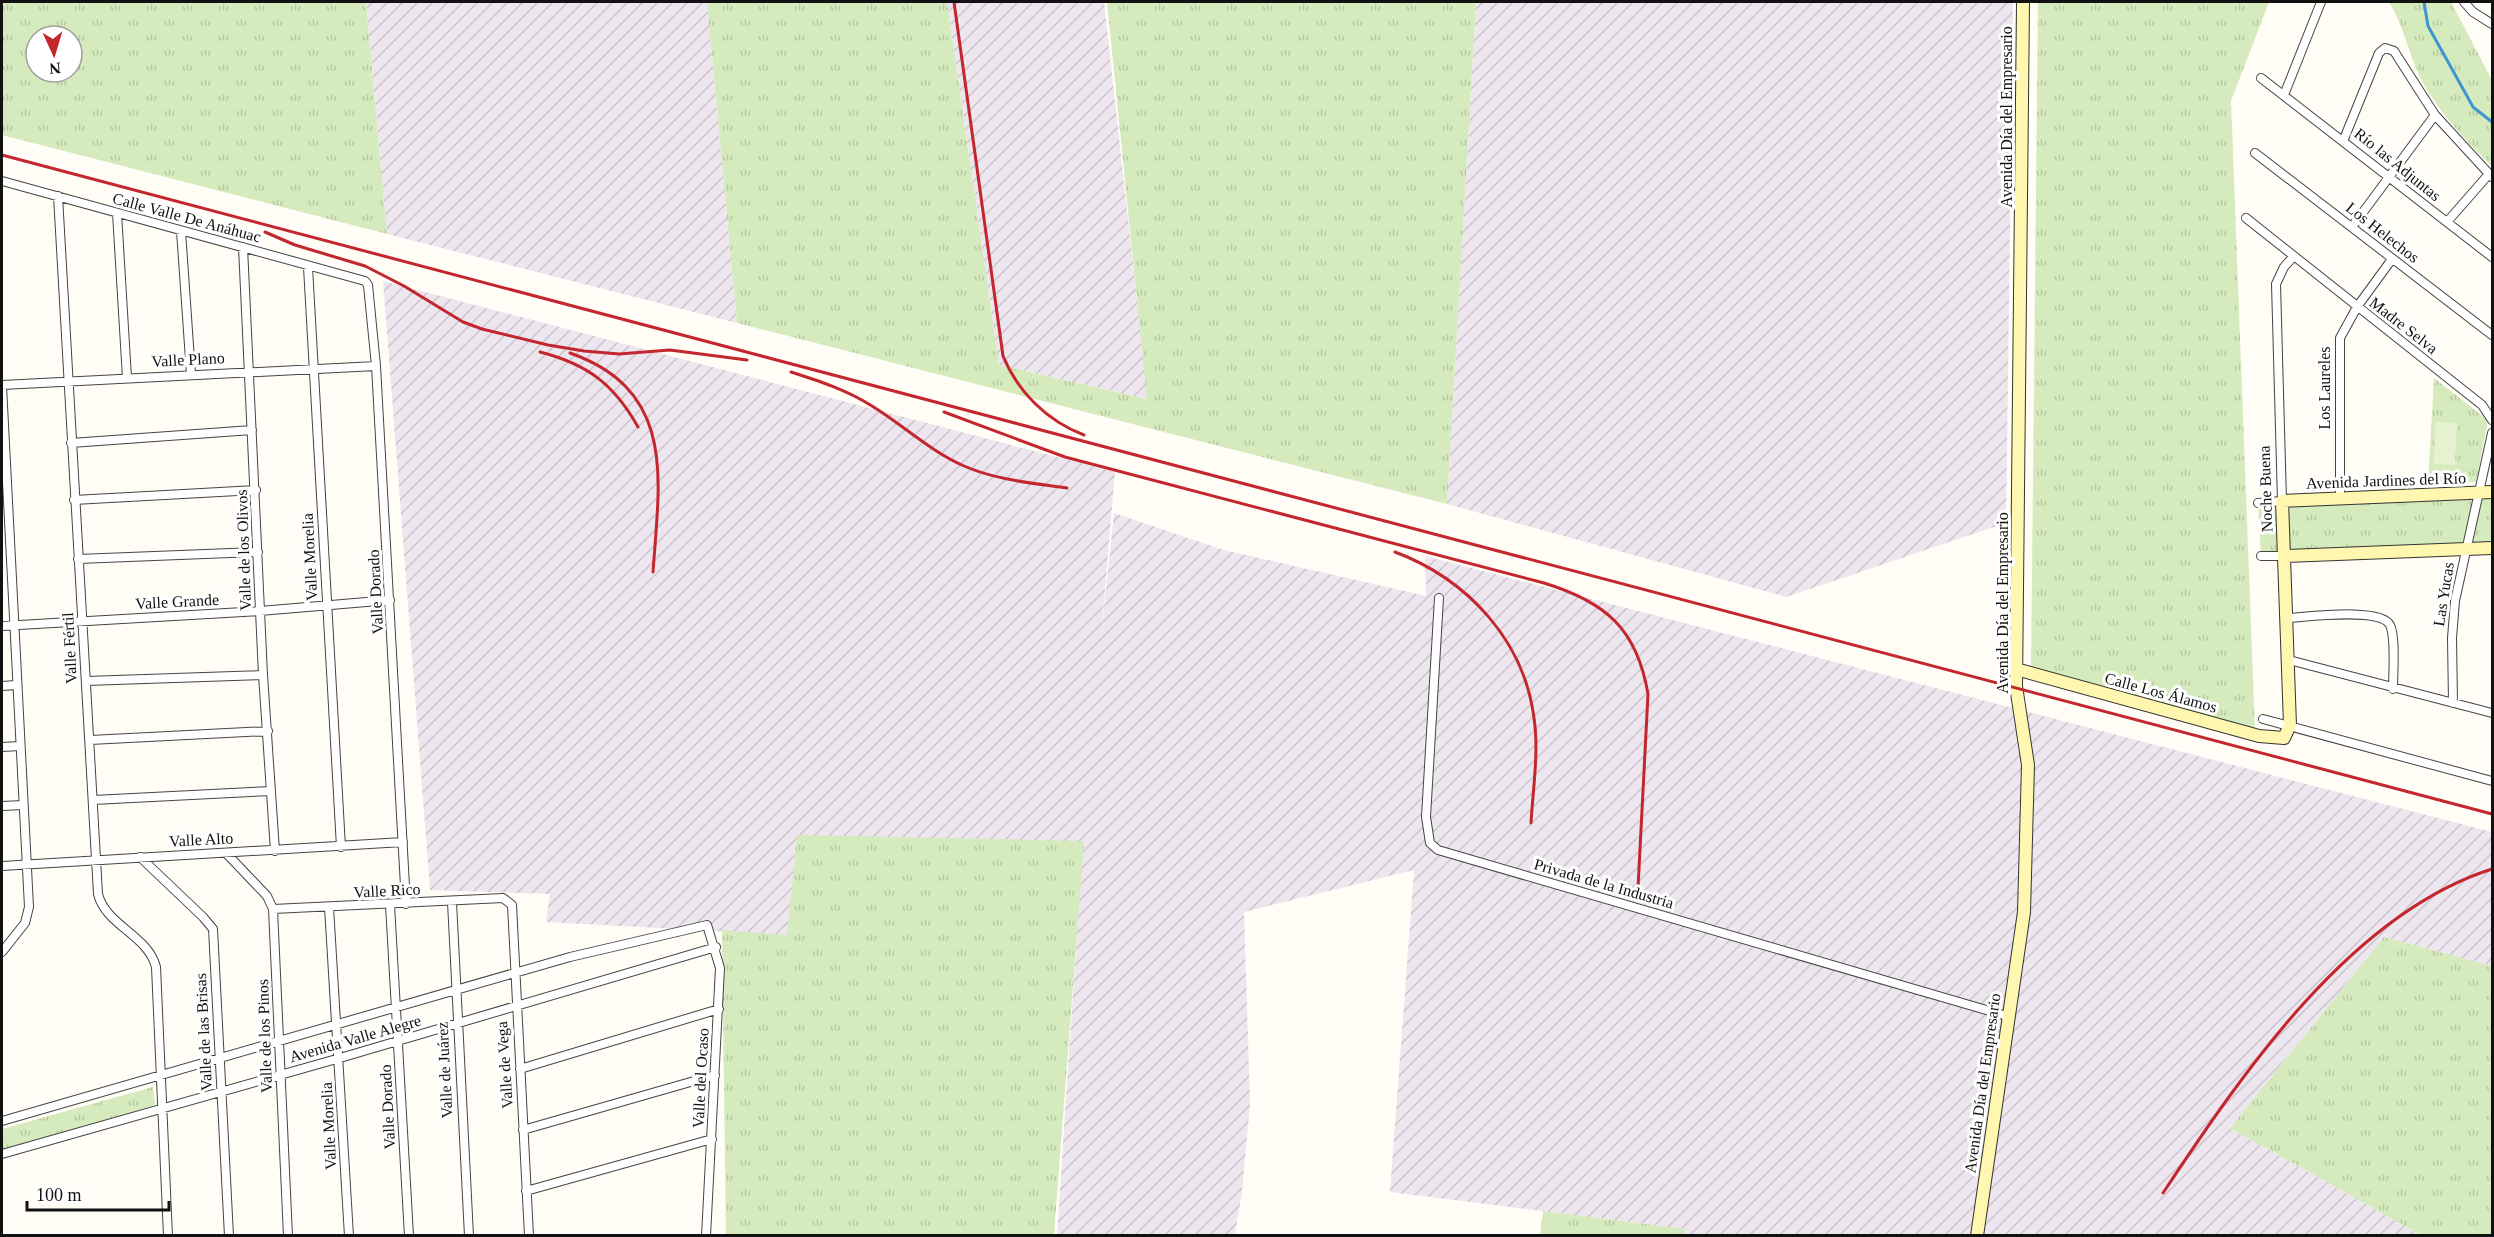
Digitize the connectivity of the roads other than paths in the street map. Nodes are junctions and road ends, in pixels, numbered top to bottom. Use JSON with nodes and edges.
{"nodes":[{"id":1,"x":2023,"y":2,"type":"edge"},
{"id":2,"x":2321,"y":2,"type":"edge"},
{"id":3,"x":2464,"y":2,"type":"edge"},
{"id":4,"x":2493,"y":24,"type":"edge"},
{"id":5,"x":2261,"y":78,"type":"dead end"},
{"id":6,"x":2284,"y":95,"type":"junction"},
{"id":7,"x":2435,"y":115,"type":"junction"},
{"id":8,"x":2344,"y":140,"type":"junction"},
{"id":9,"x":2255,"y":153,"type":"dead end"},
{"id":10,"x":2491,"y":176,"type":"edge"},
{"id":11,"x":2391,"y":178,"type":"junction"},
{"id":12,"x":2,"y":181,"type":"edge"},
{"id":13,"x":58,"y":196,"type":"junction"},
{"id":14,"x":117,"y":213,"type":"junction"},
{"id":15,"x":2246,"y":218,"type":"dead end"},
{"id":16,"x":2447,"y":222,"type":"junction"},
{"id":17,"x":2352,"y":227,"type":"junction"},
{"id":18,"x":182,"y":231,"type":"junction"},
{"id":19,"x":243,"y":247,"type":"junction"},
{"id":20,"x":2293,"y":257,"type":"junction"},
{"id":21,"x":2493,"y":257,"type":"edge"},
{"id":22,"x":2392,"y":259,"type":"junction"},
{"id":23,"x":308,"y":267,"type":"junction"},
{"id":24,"x":365,"y":280,"type":"joint"},
{"id":25,"x":2356,"y":307,"type":"junction"},
{"id":26,"x":2493,"y":335,"type":"edge"},
{"id":27,"x":376,"y":366,"type":"junction"},
{"id":28,"x":313,"y":367,"type":"junction"},
{"id":29,"x":249,"y":371,"type":"junction"},
{"id":30,"x":191,"y":374,"type":"junction"},
{"id":31,"x":127,"y":378,"type":"junction"},
{"id":32,"x":68,"y":381,"type":"junction"},
{"id":33,"x":2,"y":385,"type":"edge"},
{"id":34,"x":2493,"y":420,"type":"edge"},
{"id":35,"x":252,"y":430,"type":"junction"},
{"id":36,"x":2493,"y":433,"type":"edge"},
{"id":37,"x":71,"y":443,"type":"junction"},
{"id":38,"x":3,"y":444,"type":"edge"},
{"id":39,"x":255,"y":490,"type":"junction"},
{"id":40,"x":2487,"y":492,"type":"edge"},
{"id":41,"x":2340,"y":497,"type":"junction"},
{"id":42,"x":74,"y":500,"type":"junction"},
{"id":43,"x":2282,"y":501,"type":"junction"},
{"id":44,"x":2258,"y":503,"type":"dead end"},
{"id":45,"x":4,"y":505,"type":"edge"},
{"id":46,"x":2466,"y":548,"type":"junction"},
{"id":47,"x":2493,"y":548,"type":"edge"},
{"id":48,"x":258,"y":552,"type":"junction"},
{"id":49,"x":2261,"y":556,"type":"dead end"},
{"id":50,"x":2285,"y":556,"type":"junction"},
{"id":51,"x":78,"y":559,"type":"junction"},
{"id":52,"x":6,"y":566,"type":"edge"},
{"id":53,"x":1439,"y":598,"type":"dead end"},
{"id":54,"x":390,"y":600,"type":"junction"},
{"id":55,"x":326,"y":604,"type":"junction"},
{"id":56,"x":260,"y":611,"type":"junction"},
{"id":57,"x":2287,"y":618,"type":"junction"},
{"id":58,"x":83,"y":621,"type":"junction"},
{"id":59,"x":2,"y":626,"type":"edge"},
{"id":60,"x":14,"y":626,"type":"junction"},
{"id":61,"x":2289,"y":660,"type":"junction"},
{"id":62,"x":2016,"y":669,"type":"junction"},
{"id":63,"x":263,"y":675,"type":"junction"},
{"id":64,"x":86,"y":681,"type":"junction"},
{"id":65,"x":16,"y":685,"type":"junction"},
{"id":66,"x":2,"y":686,"type":"edge"},
{"id":67,"x":2393,"y":689,"type":"junction"},
{"id":68,"x":2453,"y":703,"type":"junction"},
{"id":69,"x":2493,"y":713,"type":"edge"},
{"id":70,"x":2263,"y":719,"type":"dead end"},
{"id":71,"x":2290,"y":725,"type":"junction"},
{"id":72,"x":268,"y":731,"type":"junction"},
{"id":73,"x":90,"y":740,"type":"junction"},
{"id":74,"x":20,"y":746,"type":"junction"},
{"id":75,"x":2,"y":747,"type":"edge"},
{"id":76,"x":2493,"y":781,"type":"edge"},
{"id":77,"x":271,"y":791,"type":"junction"},
{"id":78,"x":93,"y":800,"type":"junction"},
{"id":79,"x":22,"y":805,"type":"junction"},
{"id":80,"x":2,"y":806,"type":"edge"},
{"id":81,"x":403,"y":842,"type":"junction"},
{"id":82,"x":341,"y":847,"type":"junction"},
{"id":83,"x":275,"y":851,"type":"junction"},
{"id":84,"x":226,"y":853,"type":"junction"},
{"id":85,"x":140,"y":857,"type":"junction"},
{"id":86,"x":95,"y":861,"type":"junction"},
{"id":87,"x":27,"y":865,"type":"junction"},
{"id":88,"x":2,"y":866,"type":"edge"},
{"id":89,"x":503,"y":898,"type":"joint"},
{"id":90,"x":452,"y":902,"type":"junction"},
{"id":91,"x":406,"y":904,"type":"junction"},
{"id":92,"x":390,"y":905,"type":"junction"},
{"id":93,"x":329,"y":907,"type":"junction"},
{"id":94,"x":273,"y":909,"type":"junction"},
{"id":95,"x":707,"y":925,"type":"joint"},
{"id":96,"x":716,"y":947,"type":"junction"},
{"id":97,"x":2,"y":952,"type":"edge"},
{"id":98,"x":514,"y":973,"type":"junction"},
{"id":99,"x":454,"y":992,"type":"junction"},
{"id":100,"x":515,"y":1007,"type":"junction"},
{"id":101,"x":397,"y":1008,"type":"junction"},
{"id":102,"x":719,"y":1009,"type":"junction"},
{"id":103,"x":2007,"y":1016,"type":"junction"},
{"id":104,"x":456,"y":1024,"type":"junction"},
{"id":105,"x":337,"y":1025,"type":"junction"},
{"id":106,"x":279,"y":1041,"type":"junction"},
{"id":107,"x":399,"y":1041,"type":"junction"},
{"id":108,"x":340,"y":1058,"type":"junction"},
{"id":109,"x":218,"y":1060,"type":"junction"},
{"id":110,"x":520,"y":1069,"type":"junction"},
{"id":111,"x":281,"y":1074,"type":"junction"},
{"id":112,"x":715,"y":1075,"type":"junction"},
{"id":113,"x":159,"y":1076,"type":"junction"},
{"id":114,"x":221,"y":1091,"type":"junction"},
{"id":115,"x":161,"y":1109,"type":"junction"},
{"id":116,"x":2,"y":1121,"type":"edge"},
{"id":117,"x":523,"y":1130,"type":"junction"},
{"id":118,"x":712,"y":1139,"type":"junction"},
{"id":119,"x":2,"y":1154,"type":"edge"},
{"id":120,"x":526,"y":1191,"type":"junction"},
{"id":121,"x":168,"y":1236,"type":"edge"},
{"id":122,"x":229,"y":1236,"type":"edge"},
{"id":123,"x":288,"y":1236,"type":"edge"},
{"id":124,"x":349,"y":1236,"type":"edge"},
{"id":125,"x":409,"y":1236,"type":"edge"},
{"id":126,"x":469,"y":1236,"type":"edge"},
{"id":127,"x":529,"y":1236,"type":"edge"},
{"id":128,"x":706,"y":1236,"type":"edge"},
{"id":129,"x":1977,"y":1236,"type":"edge"}],
"edges":[{"from":1,"to":62,"type":"street","name":"Avenida Día del Empresario"},
{"from":2,"to":6,"type":"street"},
{"from":3,"to":4,"type":"street"},
{"from":5,"to":6,"type":"street","name":"Río las Adjuntas"},
{"from":6,"to":8,"type":"street","name":"Río las Adjuntas"},
{"from":7,"to":8,"type":"street"},
{"from":7,"to":10,"type":"street"},
{"from":7,"to":11,"type":"street"},
{"from":8,"to":11,"type":"street","name":"Río las Adjuntas"},
{"from":9,"to":17,"type":"street","name":"Los Helechos"},
{"from":10,"to":16,"type":"street"},
{"from":11,"to":16,"type":"street","name":"Río las Adjuntas"},
{"from":11,"to":17,"type":"street"},
{"from":12,"to":13,"type":"street","name":"Calle Valle De Anáhuac"},
{"from":13,"to":14,"type":"street","name":"Calle Valle De Anáhuac"},
{"from":13,"to":32,"type":"street","name":"Valle Fértil"},
{"from":14,"to":18,"type":"street","name":"Calle Valle De Anáhuac"},
{"from":14,"to":31,"type":"street"},
{"from":15,"to":20,"type":"street","name":"Madre Selva"},
{"from":16,"to":21,"type":"street","name":"Río las Adjuntas"},
{"from":17,"to":22,"type":"street","name":"Los Helechos"},
{"from":18,"to":19,"type":"street","name":"Calle Valle De Anáhuac"},
{"from":18,"to":30,"type":"street"},
{"from":19,"to":23,"type":"street","name":"Calle Valle De Anáhuac"},
{"from":19,"to":29,"type":"street","name":"Valle de los Olivos"},
{"from":20,"to":25,"type":"street","name":"Madre Selva"},
{"from":20,"to":43,"type":"street","name":"Noche Buena"},
{"from":22,"to":25,"type":"street","name":"Los Laureles"},
{"from":22,"to":26,"type":"street","name":"Los Helechos"},
{"from":23,"to":24,"type":"street","name":"Calle Valle De Anáhuac"},
{"from":23,"to":28,"type":"street","name":"Valle Morelia"},
{"from":24,"to":27,"type":"street","name":"Valle Dorado"},
{"from":25,"to":34,"type":"street","name":"Madre Selva"},
{"from":25,"to":41,"type":"street","name":"Los Laureles"},
{"from":27,"to":28,"type":"street","name":"Valle Plano"},
{"from":27,"to":54,"type":"street","name":"Valle Dorado"},
{"from":28,"to":29,"type":"street","name":"Valle Plano"},
{"from":28,"to":55,"type":"street","name":"Valle Morelia"},
{"from":29,"to":30,"type":"street","name":"Valle Plano"},
{"from":29,"to":35,"type":"street","name":"Valle de los Olivos"},
{"from":30,"to":31,"type":"street","name":"Valle Plano"},
{"from":31,"to":32,"type":"street","name":"Valle Plano"},
{"from":32,"to":33,"type":"street","name":"Valle Plano"},
{"from":32,"to":37,"type":"street","name":"Valle Fértil"},
{"from":33,"to":38,"type":"street"},
{"from":35,"to":37,"type":"street"},
{"from":35,"to":39,"type":"street","name":"Valle de los Olivos"},
{"from":36,"to":40,"type":"street"},
{"from":37,"to":42,"type":"street","name":"Valle Fértil"},
{"from":38,"to":45,"type":"street"},
{"from":39,"to":42,"type":"street"},
{"from":39,"to":48,"type":"street","name":"Valle de los Olivos"},
{"from":40,"to":41,"type":"street","name":"Avenida Jardines del Río"},
{"from":40,"to":46,"type":"street","name":"Las Yucas"},
{"from":41,"to":43,"type":"street","name":"Avenida Jardines del Río"},
{"from":42,"to":51,"type":"street","name":"Valle Fértil"},
{"from":43,"to":44,"type":"street"},
{"from":43,"to":50,"type":"street","name":"Noche Buena"},
{"from":45,"to":52,"type":"street"},
{"from":46,"to":47,"type":"street"},
{"from":46,"to":50,"type":"street"},
{"from":46,"to":68,"type":"street","name":"Las Yucas"},
{"from":48,"to":51,"type":"street"},
{"from":48,"to":56,"type":"street","name":"Valle de los Olivos"},
{"from":49,"to":50,"type":"street"},
{"from":50,"to":57,"type":"street","name":"Noche Buena"},
{"from":51,"to":58,"type":"street","name":"Valle Fértil"},
{"from":52,"to":60,"type":"street"},
{"from":53,"to":103,"type":"street","name":"Privada de la Industria"},
{"from":54,"to":55,"type":"street","name":"Valle Grande"},
{"from":54,"to":81,"type":"street","name":"Valle Dorado"},
{"from":55,"to":56,"type":"street","name":"Valle Grande"},
{"from":55,"to":82,"type":"street","name":"Valle Morelia"},
{"from":56,"to":58,"type":"street","name":"Valle Grande"},
{"from":56,"to":63,"type":"street","name":"Valle de los Olivos"},
{"from":57,"to":61,"type":"street","name":"Noche Buena"},
{"from":57,"to":67,"type":"street"},
{"from":58,"to":60,"type":"street","name":"Valle Grande"},
{"from":58,"to":64,"type":"street","name":"Valle Fértil"},
{"from":59,"to":60,"type":"street","name":"Valle Grande"},
{"from":60,"to":65,"type":"street"},
{"from":61,"to":67,"type":"street"},
{"from":61,"to":71,"type":"street","name":"Noche Buena"},
{"from":62,"to":71,"type":"street","name":"Calle Los Álamos"},
{"from":62,"to":103,"type":"street","name":"Avenida Día del Empresario"},
{"from":63,"to":64,"type":"street"},
{"from":63,"to":72,"type":"street","name":"Valle de los Olivos"},
{"from":64,"to":73,"type":"street","name":"Valle Fértil"},
{"from":65,"to":66,"type":"street"},
{"from":65,"to":74,"type":"street"},
{"from":67,"to":68,"type":"street"},
{"from":68,"to":69,"type":"street"},
{"from":70,"to":71,"type":"street"},
{"from":71,"to":76,"type":"street"},
{"from":72,"to":73,"type":"street"},
{"from":72,"to":77,"type":"street","name":"Valle de los Olivos"},
{"from":73,"to":78,"type":"street","name":"Valle Fértil"},
{"from":74,"to":75,"type":"street"},
{"from":74,"to":79,"type":"street"},
{"from":77,"to":78,"type":"street"},
{"from":77,"to":83,"type":"street","name":"Valle de los Olivos"},
{"from":78,"to":86,"type":"street","name":"Valle Fértil"},
{"from":79,"to":80,"type":"street"},
{"from":79,"to":87,"type":"street"},
{"from":81,"to":82,"type":"street","name":"Valle Alto"},
{"from":81,"to":91,"type":"street","name":"Valle Dorado"},
{"from":82,"to":83,"type":"street","name":"Valle Alto"},
{"from":83,"to":84,"type":"street","name":"Valle Alto"},
{"from":84,"to":85,"type":"street","name":"Valle Alto"},
{"from":84,"to":94,"type":"street"},
{"from":85,"to":86,"type":"street","name":"Valle Alto"},
{"from":85,"to":109,"type":"street","name":"Valle de las Brisas"},
{"from":86,"to":87,"type":"street","name":"Valle Alto"},
{"from":86,"to":113,"type":"street","name":"Valle Fértil"},
{"from":87,"to":88,"type":"street","name":"Valle Alto"},
{"from":87,"to":97,"type":"street"},
{"from":89,"to":90,"type":"street","name":"Valle Rico"},
{"from":89,"to":98,"type":"street","name":"Valle de Vega"},
{"from":90,"to":91,"type":"street","name":"Valle Rico"},
{"from":90,"to":99,"type":"street","name":"Valle de Juárez"},
{"from":91,"to":92,"type":"street","name":"Valle Rico"},
{"from":92,"to":93,"type":"street","name":"Valle Rico"},
{"from":92,"to":101,"type":"street","name":"Valle Dorado"},
{"from":93,"to":94,"type":"street","name":"Valle Rico"},
{"from":93,"to":105,"type":"street","name":"Valle Morelia"},
{"from":94,"to":106,"type":"street","name":"Valle de los Pinos"},
{"from":95,"to":96,"type":"street","name":"Valle del Ocaso"},
{"from":95,"to":98,"type":"street","name":"Avenida Valle Alegre"},
{"from":96,"to":100,"type":"street","name":"Avenida Valle Alegre"},
{"from":96,"to":102,"type":"street","name":"Valle del Ocaso"},
{"from":98,"to":99,"type":"street","name":"Avenida Valle Alegre"},
{"from":98,"to":100,"type":"street","name":"Valle de Vega"},
{"from":99,"to":101,"type":"street","name":"Avenida Valle Alegre"},
{"from":99,"to":104,"type":"street","name":"Valle de Juárez"},
{"from":100,"to":104,"type":"street","name":"Avenida Valle Alegre"},
{"from":100,"to":110,"type":"street","name":"Valle de Vega"},
{"from":101,"to":105,"type":"street","name":"Avenida Valle Alegre"},
{"from":101,"to":107,"type":"street","name":"Valle Dorado"},
{"from":102,"to":110,"type":"street"},
{"from":102,"to":112,"type":"street","name":"Valle del Ocaso"},
{"from":103,"to":129,"type":"street","name":"Avenida Día del Empresario"},
{"from":104,"to":107,"type":"street","name":"Avenida Valle Alegre"},
{"from":104,"to":126,"type":"street","name":"Valle de Juárez"},
{"from":105,"to":106,"type":"street","name":"Avenida Valle Alegre"},
{"from":105,"to":108,"type":"street","name":"Valle Morelia"},
{"from":106,"to":109,"type":"street","name":"Avenida Valle Alegre"},
{"from":106,"to":111,"type":"street","name":"Valle de los Pinos"},
{"from":107,"to":108,"type":"street","name":"Avenida Valle Alegre"},
{"from":107,"to":125,"type":"street","name":"Valle Dorado"},
{"from":108,"to":111,"type":"street","name":"Avenida Valle Alegre"},
{"from":108,"to":124,"type":"street","name":"Valle Morelia"},
{"from":109,"to":113,"type":"street","name":"Avenida Valle Alegre"},
{"from":109,"to":114,"type":"street","name":"Valle de las Brisas"},
{"from":110,"to":117,"type":"street","name":"Valle de Vega"},
{"from":111,"to":114,"type":"street","name":"Avenida Valle Alegre"},
{"from":111,"to":123,"type":"street","name":"Valle de los Pinos"},
{"from":112,"to":117,"type":"street"},
{"from":112,"to":118,"type":"street","name":"Valle del Ocaso"},
{"from":113,"to":115,"type":"street","name":"Valle Fértil"},
{"from":113,"to":116,"type":"street","name":"Avenida Valle Alegre"},
{"from":114,"to":115,"type":"street","name":"Avenida Valle Alegre"},
{"from":114,"to":122,"type":"street","name":"Valle de las Brisas"},
{"from":115,"to":119,"type":"street","name":"Avenida Valle Alegre"},
{"from":115,"to":121,"type":"street","name":"Valle Fértil"},
{"from":117,"to":120,"type":"street","name":"Valle de Vega"},
{"from":118,"to":120,"type":"street"},
{"from":118,"to":128,"type":"street","name":"Valle del Ocaso"},
{"from":120,"to":127,"type":"street","name":"Valle de Vega"}]}
